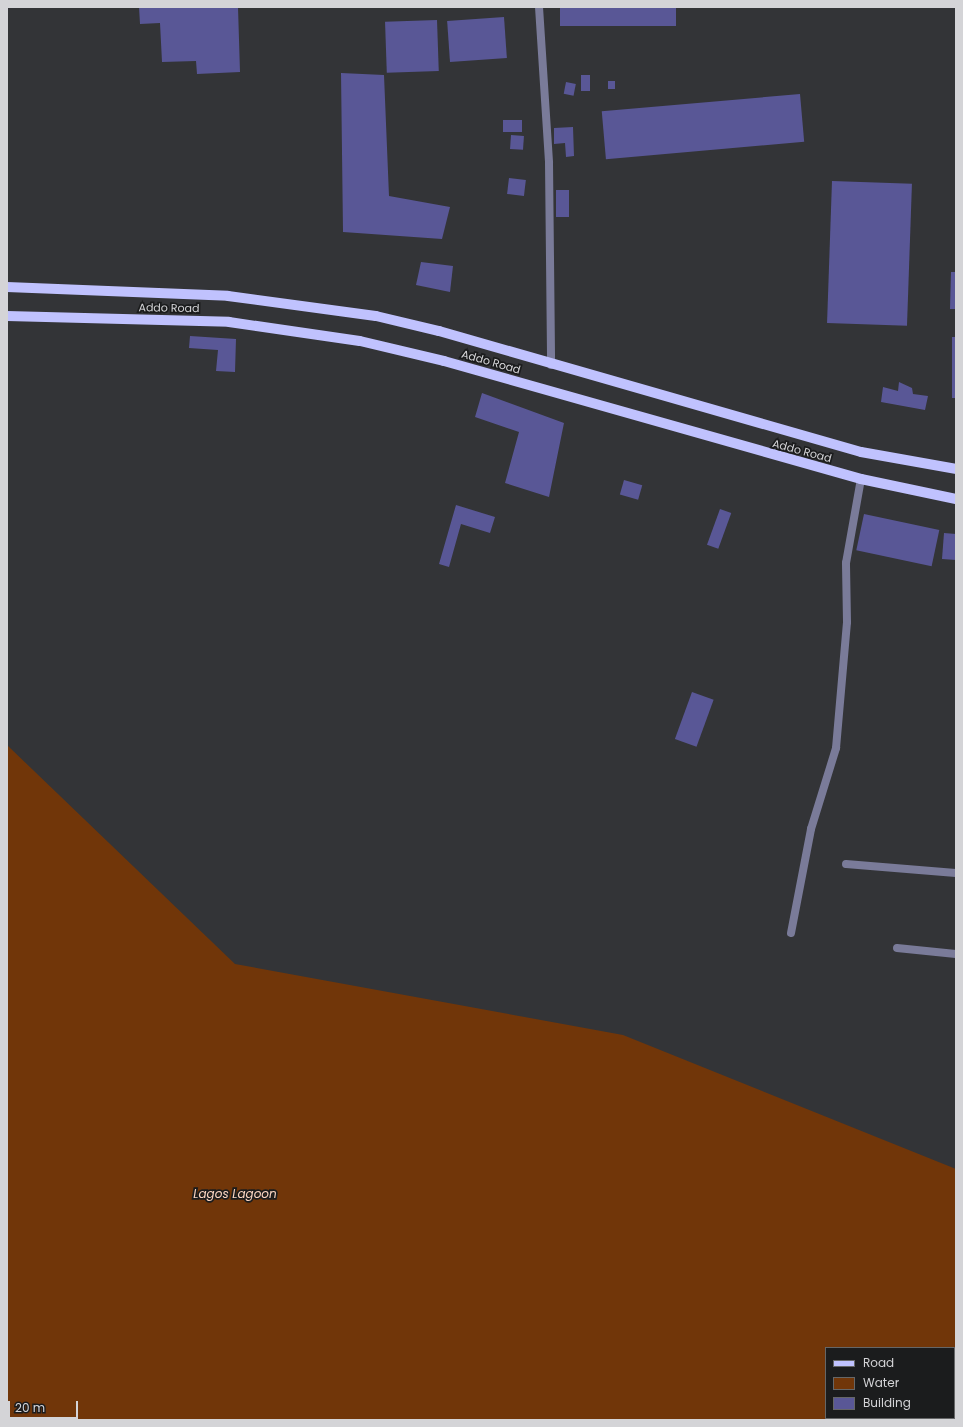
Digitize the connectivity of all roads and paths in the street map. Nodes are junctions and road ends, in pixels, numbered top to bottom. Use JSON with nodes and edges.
{"nodes":[{"id":1,"x":539,"y":7,"type":"edge"},
{"id":2,"x":7,"y":287,"type":"edge"},
{"id":3,"x":7,"y":316,"type":"edge"},
{"id":4,"x":551,"y":365,"type":"junction"},
{"id":5,"x":956,"y":469,"type":"edge"},
{"id":6,"x":861,"y":480,"type":"junction"},
{"id":7,"x":956,"y":499,"type":"edge"},
{"id":8,"x":846,"y":864,"type":"dead end"},
{"id":9,"x":956,"y":873,"type":"edge"},
{"id":10,"x":791,"y":933,"type":"dead end"},
{"id":11,"x":897,"y":948,"type":"dead end"},
{"id":12,"x":956,"y":954,"type":"edge"}],
"edges":[{"from":1,"to":4,"type":"street"},
{"from":2,"to":4,"type":"main road","name":"Addo Road"},
{"from":3,"to":6,"type":"main road","name":"Addo Road"},
{"from":4,"to":5,"type":"main road","name":"Addo Road"},
{"from":6,"to":7,"type":"main road","name":"Addo Road"},
{"from":6,"to":10,"type":"street"},
{"from":8,"to":9,"type":"street"},
{"from":11,"to":12,"type":"street"}]}
